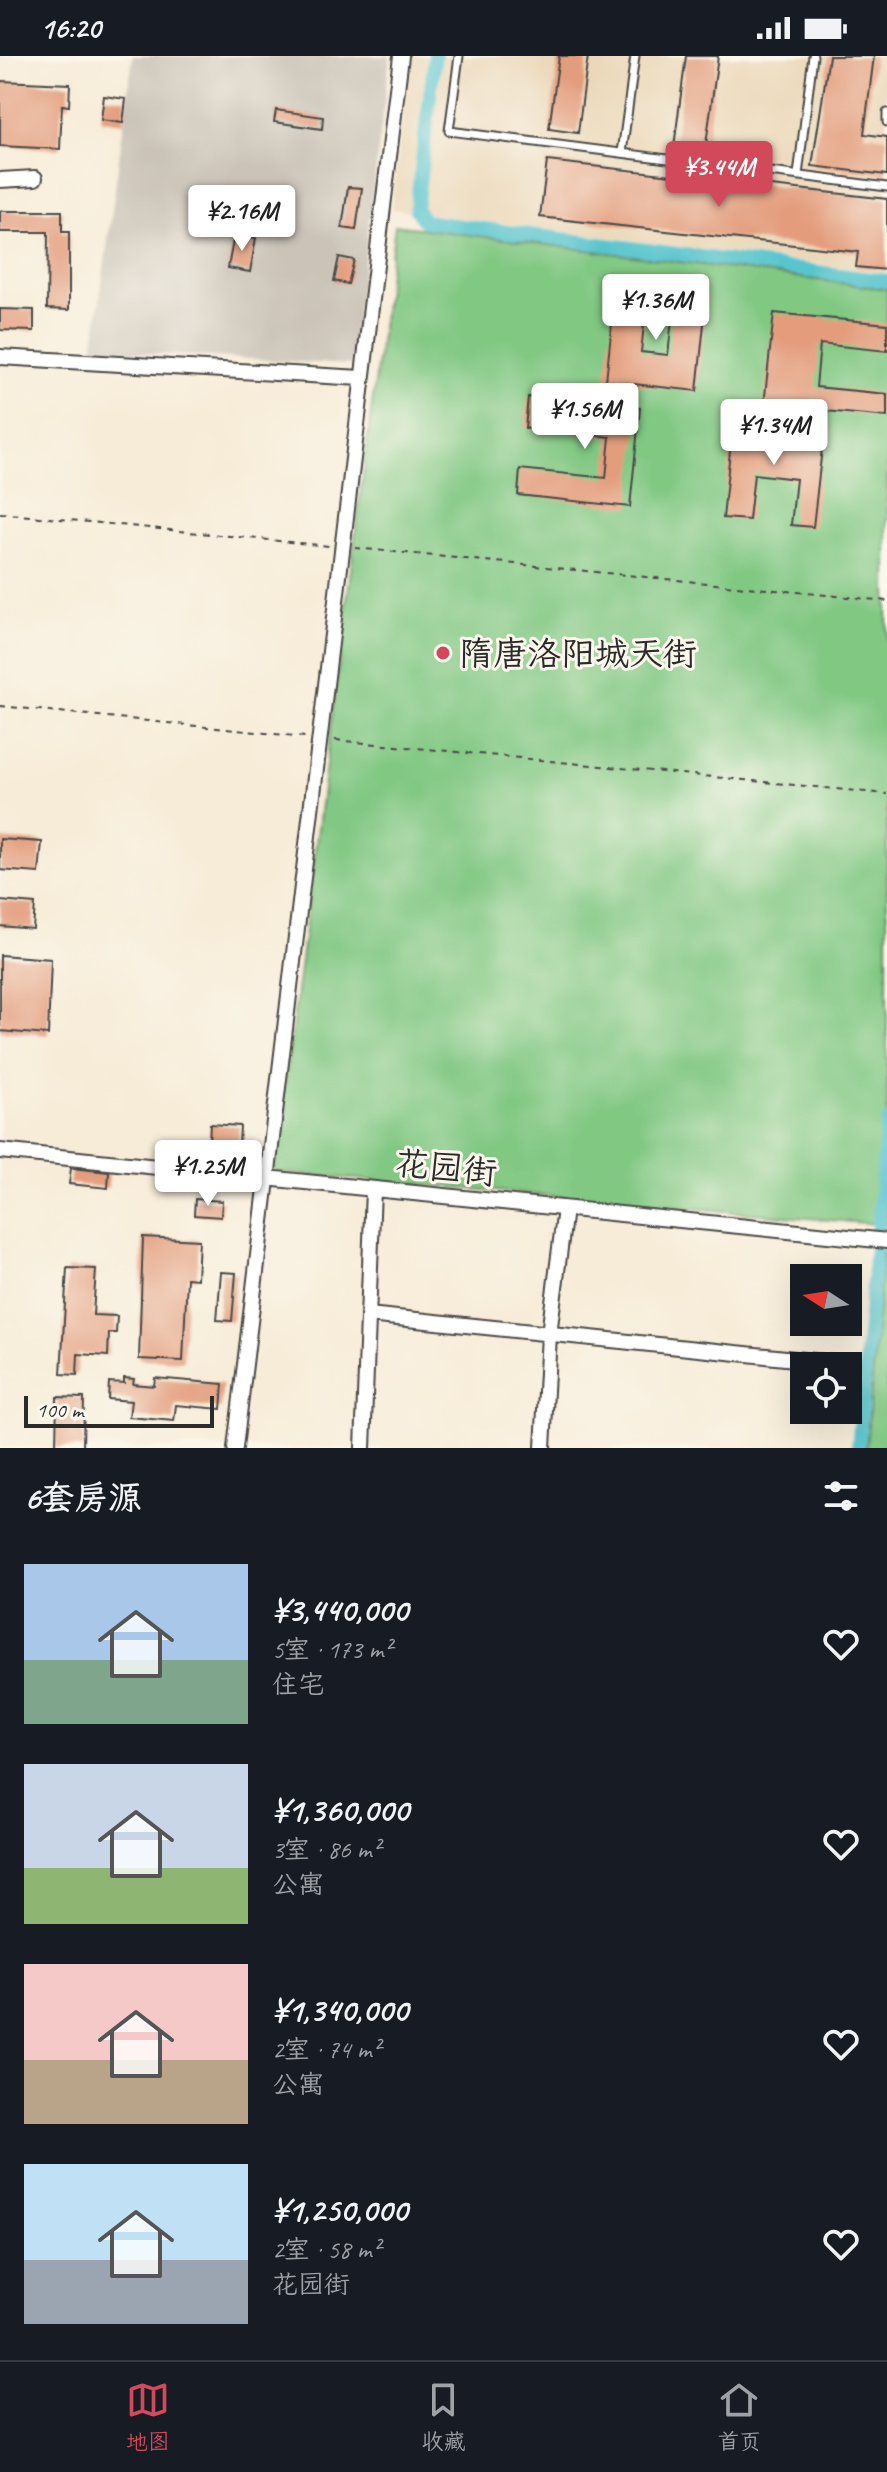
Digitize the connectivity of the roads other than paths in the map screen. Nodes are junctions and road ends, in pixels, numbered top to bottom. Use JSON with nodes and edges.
{"nodes":[{"id":1,"x":401,"y":56,"type":"edge"},
{"id":2,"x":459,"y":56,"type":"edge"},
{"id":3,"x":635,"y":56,"type":"edge"},
{"id":4,"x":813,"y":56,"type":"edge"},
{"id":5,"x":887,"y":113,"type":"edge"},
{"id":6,"x":887,"y":122,"type":"edge"},
{"id":7,"x":622,"y":153,"type":"junction"},
{"id":8,"x":798,"y":175,"type":"junction"},
{"id":9,"x":35,"y":178,"type":"dead end"},
{"id":10,"x":0,"y":180,"type":"edge"},
{"id":11,"x":887,"y":187,"type":"edge"},
{"id":12,"x":0,"y":357,"type":"edge"},
{"id":13,"x":361,"y":378,"type":"junction"},
{"id":14,"x":0,"y":1151,"type":"edge"},
{"id":15,"x":267,"y":1179,"type":"junction"},
{"id":16,"x":373,"y":1189,"type":"junction"},
{"id":17,"x":565,"y":1209,"type":"junction"},
{"id":18,"x":887,"y":1241,"type":"edge"},
{"id":19,"x":368,"y":1315,"type":"junction"},
{"id":20,"x":549,"y":1334,"type":"junction"},
{"id":21,"x":790,"y":1359,"type":"edge"},
{"id":22,"x":235,"y":1448,"type":"edge"},
{"id":23,"x":363,"y":1448,"type":"edge"},
{"id":24,"x":543,"y":1448,"type":"edge"}],
"edges":[{"from":1,"to":13,"type":"street"},
{"from":2,"to":7,"type":"lane"},
{"from":3,"to":7,"type":"lane"},
{"from":4,"to":8,"type":"lane"},
{"from":5,"to":6,"type":"lane"},
{"from":7,"to":8,"type":"lane"},
{"from":8,"to":11,"type":"lane"},
{"from":9,"to":10,"type":"street"},
{"from":12,"to":13,"type":"street"},
{"from":13,"to":15,"type":"street"},
{"from":14,"to":15,"type":"street","name":"花园街"},
{"from":15,"to":16,"type":"street","name":"花园街"},
{"from":15,"to":22,"type":"street"},
{"from":16,"to":17,"type":"street","name":"花园街"},
{"from":16,"to":19,"type":"street"},
{"from":17,"to":18,"type":"street","name":"花园街"},
{"from":17,"to":20,"type":"street"},
{"from":19,"to":20,"type":"street"},
{"from":19,"to":23,"type":"street"},
{"from":20,"to":21,"type":"street"},
{"from":20,"to":24,"type":"street"}]}
